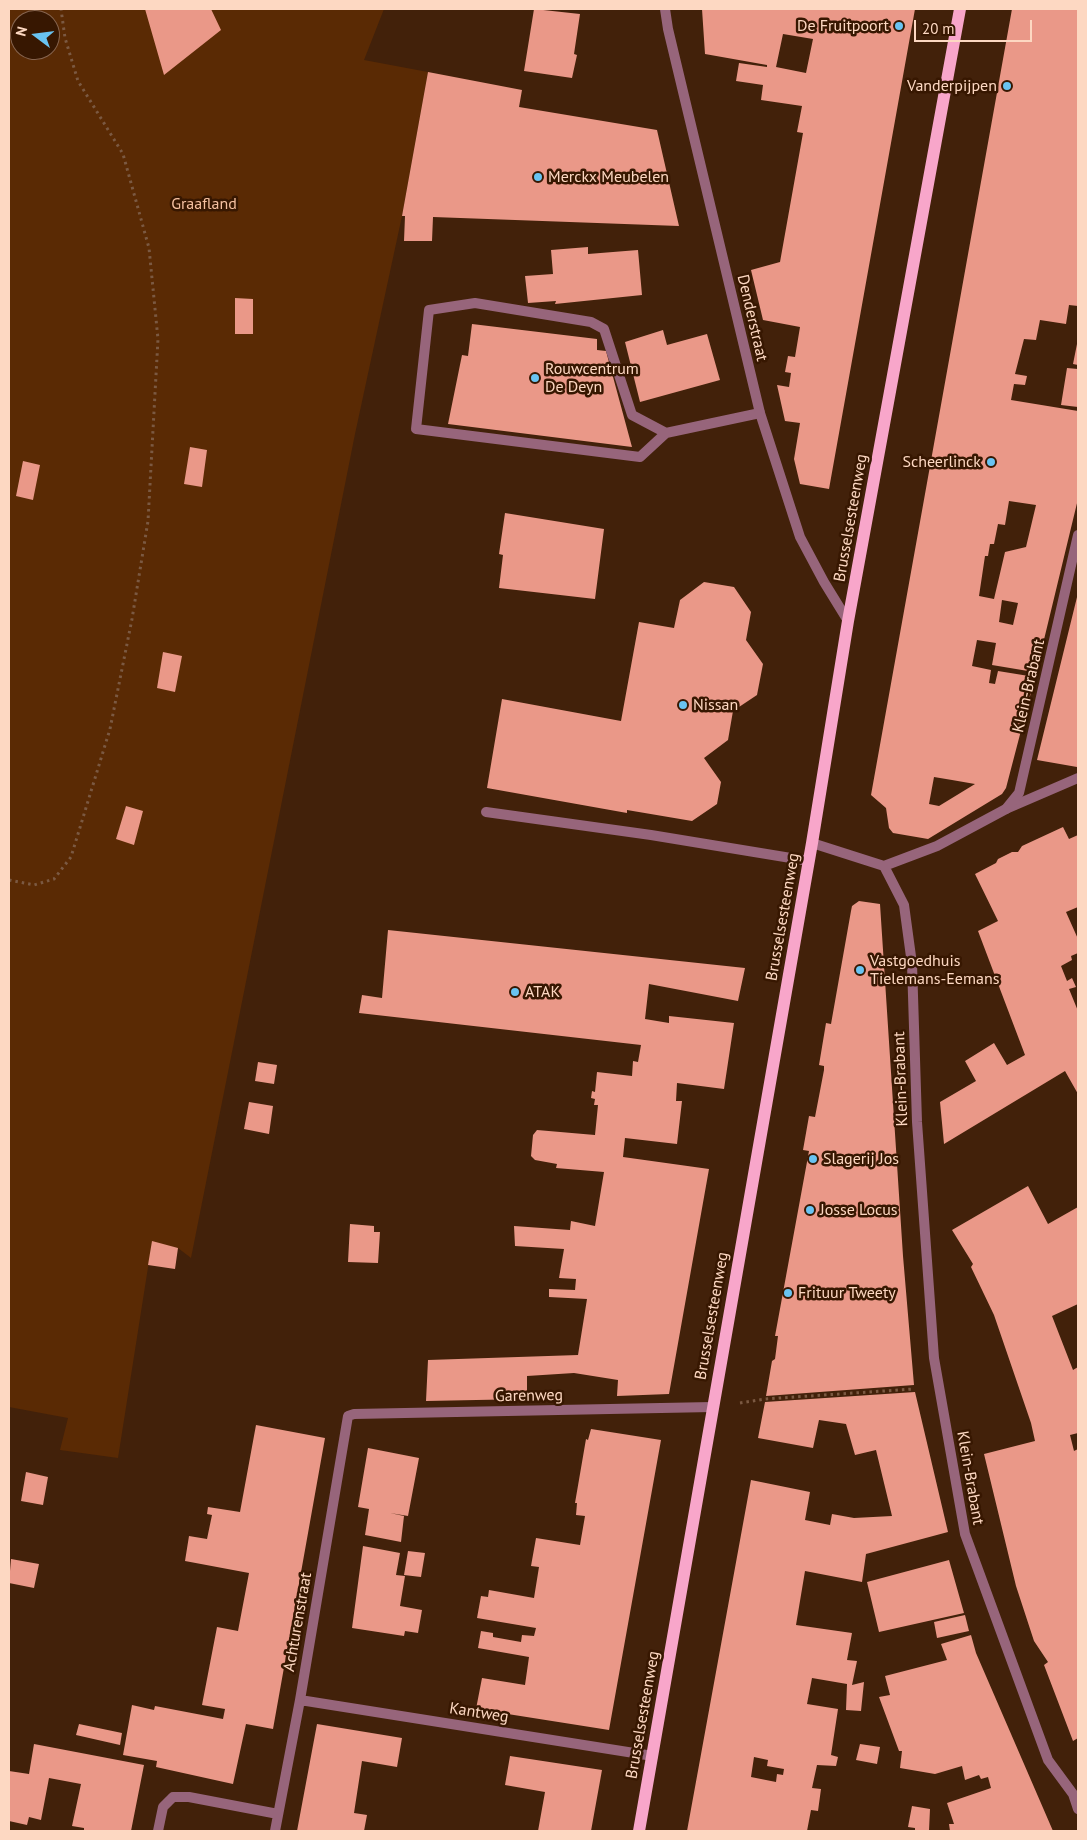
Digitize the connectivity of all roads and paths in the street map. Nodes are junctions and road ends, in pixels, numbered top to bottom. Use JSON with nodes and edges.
{"nodes":[{"id":1,"x":61,"y":9,"type":"edge"},
{"id":2,"x":665,"y":9,"type":"edge"},
{"id":3,"x":960,"y":9,"type":"edge"},
{"id":4,"x":760,"y":413,"type":"junction"},
{"id":5,"x":666,"y":432,"type":"junction"},
{"id":6,"x":1078,"y":535,"type":"edge"},
{"id":7,"x":848,"y":621,"type":"junction"},
{"id":8,"x":1078,"y":778,"type":"edge"},
{"id":9,"x":1006,"y":809,"type":"junction"},
{"id":10,"x":486,"y":812,"type":"dead end"},
{"id":11,"x":812,"y":843,"type":"junction"},
{"id":12,"x":809,"y":861,"type":"junction"},
{"id":13,"x":884,"y":866,"type":"junction"},
{"id":14,"x":9,"y":880,"type":"edge"},
{"id":15,"x":939,"y":1387,"type":"junction"},
{"id":16,"x":712,"y":1407,"type":"junction"},
{"id":17,"x":348,"y":1416,"type":"joint"},
{"id":18,"x":300,"y":1700,"type":"junction"},
{"id":19,"x":653,"y":1756,"type":"junction"},
{"id":20,"x":1078,"y":1809,"type":"edge"},
{"id":21,"x":278,"y":1814,"type":"junction"},
{"id":22,"x":158,"y":1831,"type":"edge"},
{"id":23,"x":275,"y":1831,"type":"edge"},
{"id":24,"x":639,"y":1831,"type":"edge"}],
"edges":[{"from":1,"to":14,"type":"path"},
{"from":2,"to":4,"type":"street","name":"Denderstraat"},
{"from":3,"to":7,"type":"main road","name":"Brusselsesteenweg"},
{"from":4,"to":5,"type":"street"},
{"from":4,"to":7,"type":"street","name":"Denderstraat"},
{"from":5,"to":5,"type":"street"},
{"from":6,"to":9,"type":"street","name":"Klein-Brabant"},
{"from":7,"to":11,"type":"main road","name":"Brusselsesteenweg"},
{"from":8,"to":9,"type":"street"},
{"from":9,"to":13,"type":"street","name":"Klein-Brabant"},
{"from":10,"to":12,"type":"street"},
{"from":11,"to":12,"type":"main road","name":"Brusselsesteenweg"},
{"from":11,"to":13,"type":"street"},
{"from":12,"to":16,"type":"main road","name":"Brusselsesteenweg"},
{"from":13,"to":15,"type":"street","name":"Klein-Brabant"},
{"from":15,"to":16,"type":"path"},
{"from":15,"to":20,"type":"street","name":"Klein-Brabant"},
{"from":16,"to":17,"type":"street","name":"Garenweg"},
{"from":16,"to":19,"type":"main road","name":"Brusselsesteenweg"},
{"from":17,"to":18,"type":"street","name":"Achturenstraat"},
{"from":18,"to":19,"type":"street","name":"Kantweg"},
{"from":18,"to":21,"type":"street","name":"Achturenstraat"},
{"from":19,"to":24,"type":"main road","name":"Brusselsesteenweg"},
{"from":21,"to":22,"type":"street"},
{"from":21,"to":23,"type":"street","name":"Achturenstraat"}]}
